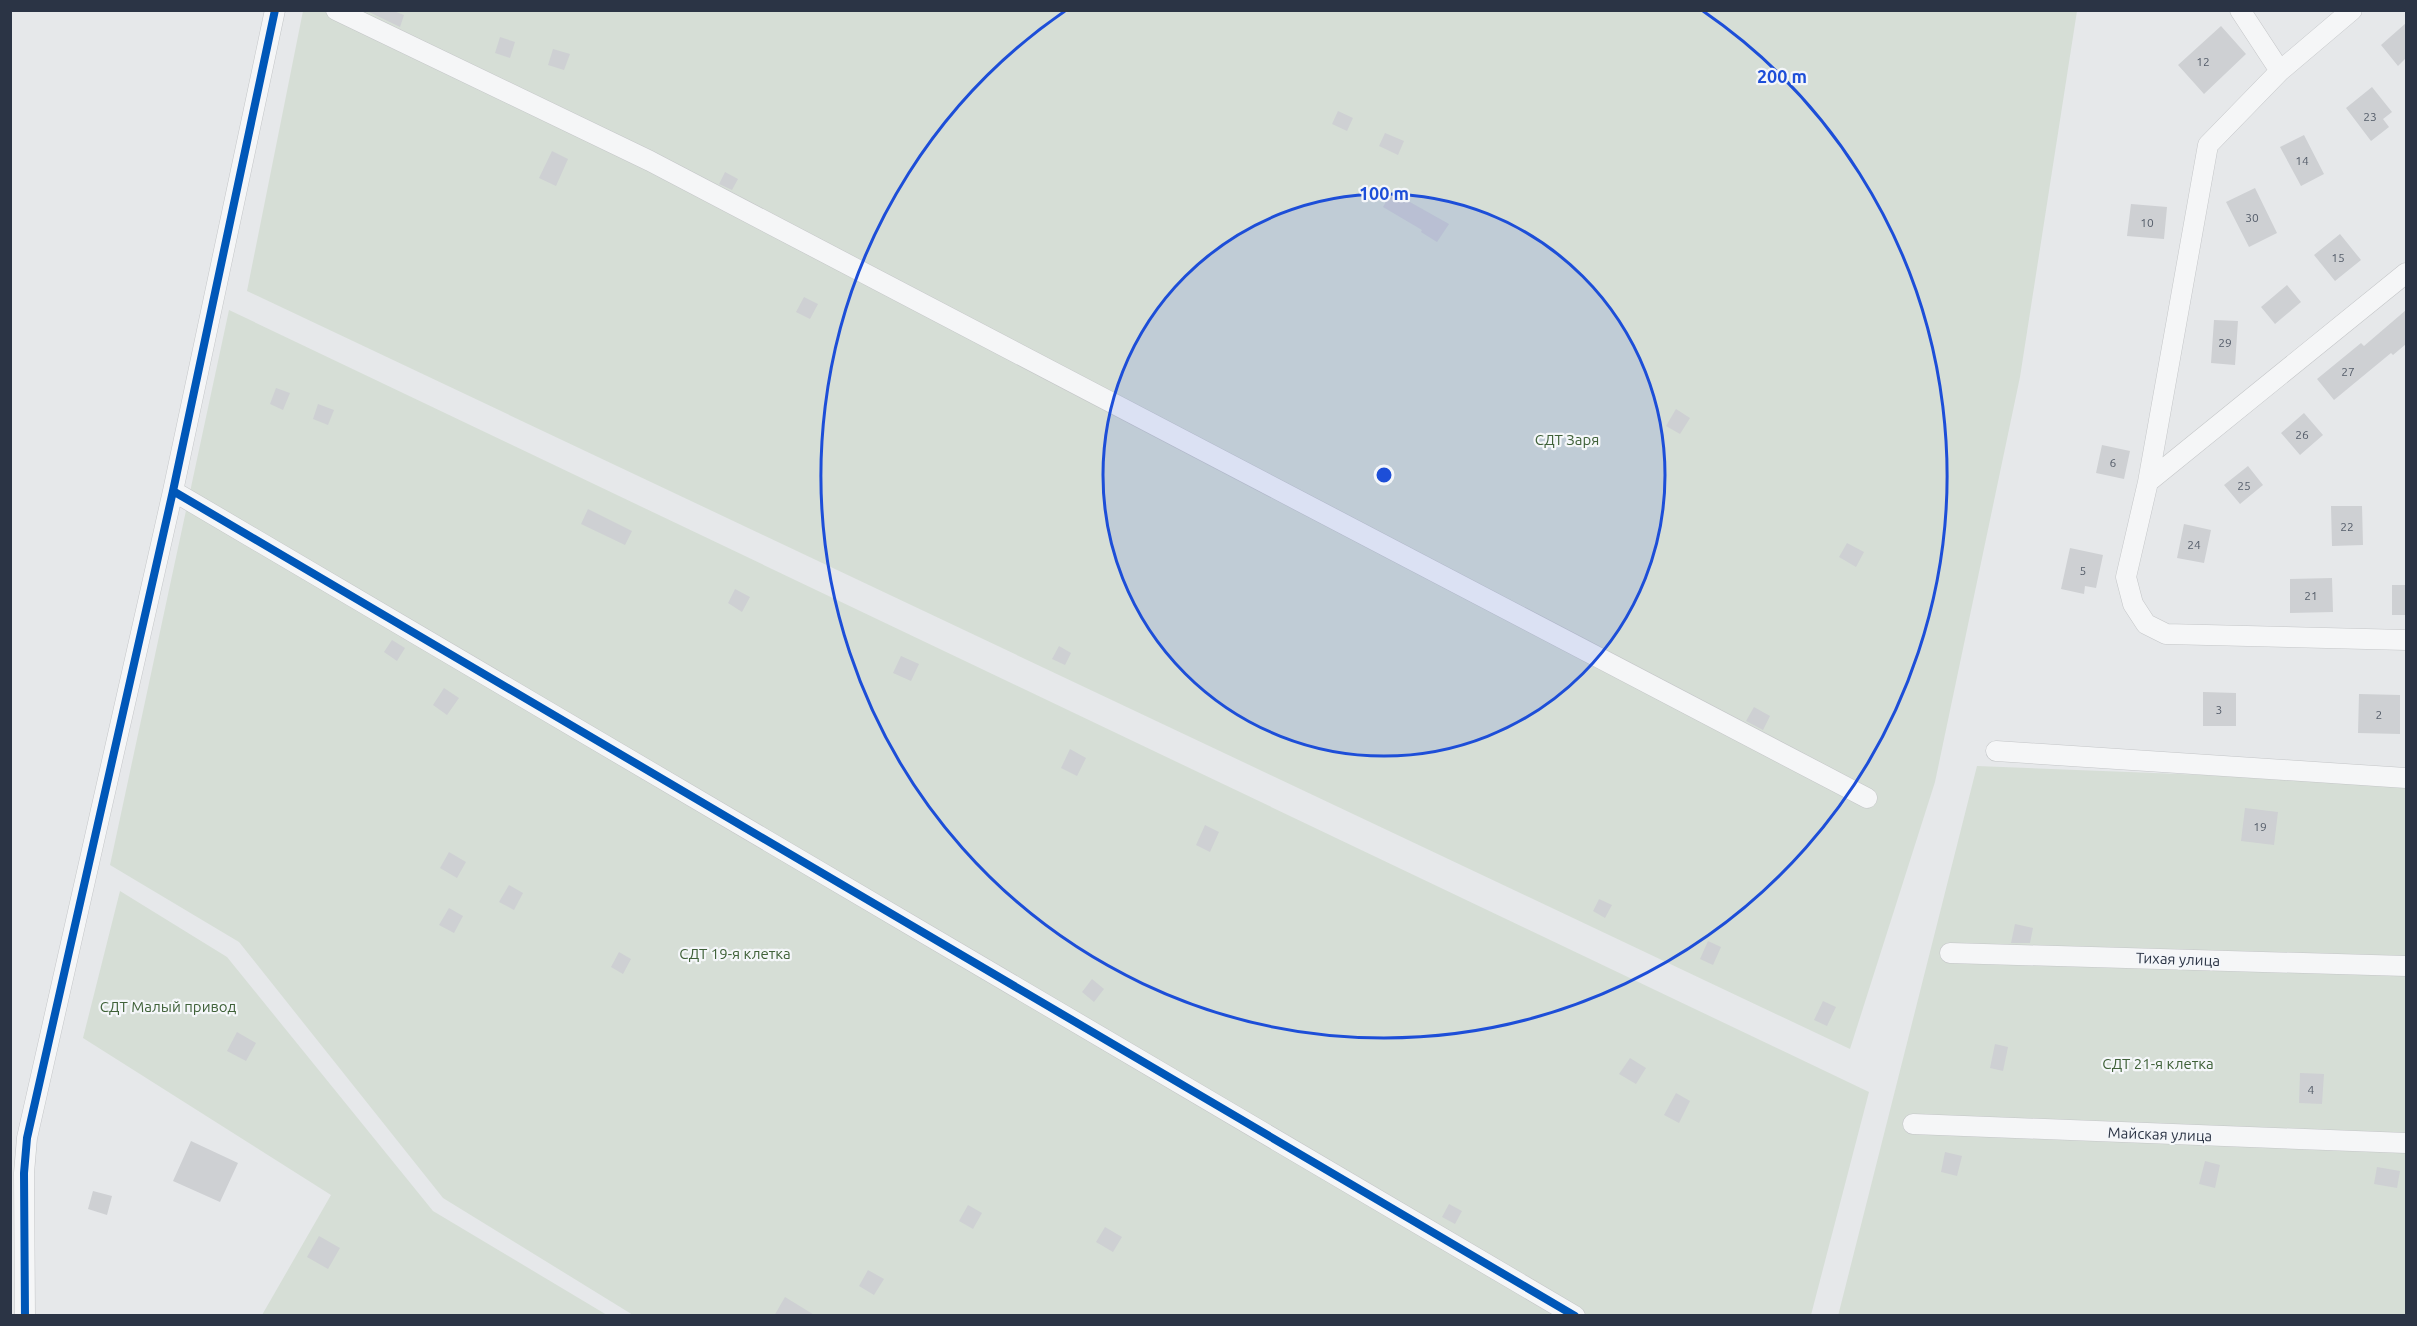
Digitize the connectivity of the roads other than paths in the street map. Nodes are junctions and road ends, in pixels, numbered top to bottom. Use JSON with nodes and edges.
{"nodes":[{"id":1,"x":275,"y":10,"type":"edge"},
{"id":2,"x":336,"y":10,"type":"edge"},
{"id":3,"x":2240,"y":10,"type":"edge"},
{"id":4,"x":2352,"y":10,"type":"edge"},
{"id":5,"x":2280,"y":70,"type":"junction"},
{"id":6,"x":2406,"y":273,"type":"edge"},
{"id":7,"x":2148,"y":482,"type":"junction"},
{"id":8,"x":173,"y":491,"type":"junction"},
{"id":9,"x":2406,"y":639,"type":"edge"},
{"id":10,"x":1996,"y":751,"type":"dead end"},
{"id":11,"x":2406,"y":778,"type":"edge"},
{"id":12,"x":1867,"y":798,"type":"dead end"},
{"id":13,"x":1950,"y":953,"type":"dead end"},
{"id":14,"x":2406,"y":966,"type":"edge"},
{"id":15,"x":1913,"y":1124,"type":"dead end"},
{"id":16,"x":2406,"y":1143,"type":"edge"},
{"id":17,"x":25,"y":1316,"type":"edge"},
{"id":18,"x":1575,"y":1316,"type":"edge"}],
"edges":[{"from":1,"to":8,"type":"street"},
{"from":2,"to":12,"type":"street"},
{"from":3,"to":5,"type":"street"},
{"from":4,"to":5,"type":"street"},
{"from":5,"to":7,"type":"street"},
{"from":6,"to":7,"type":"street"},
{"from":7,"to":9,"type":"street"},
{"from":8,"to":17,"type":"street"},
{"from":8,"to":18,"type":"street"},
{"from":10,"to":11,"type":"street"},
{"from":13,"to":14,"type":"street","name":"Тихая улица"},
{"from":15,"to":16,"type":"street","name":"Майская улица"}]}
